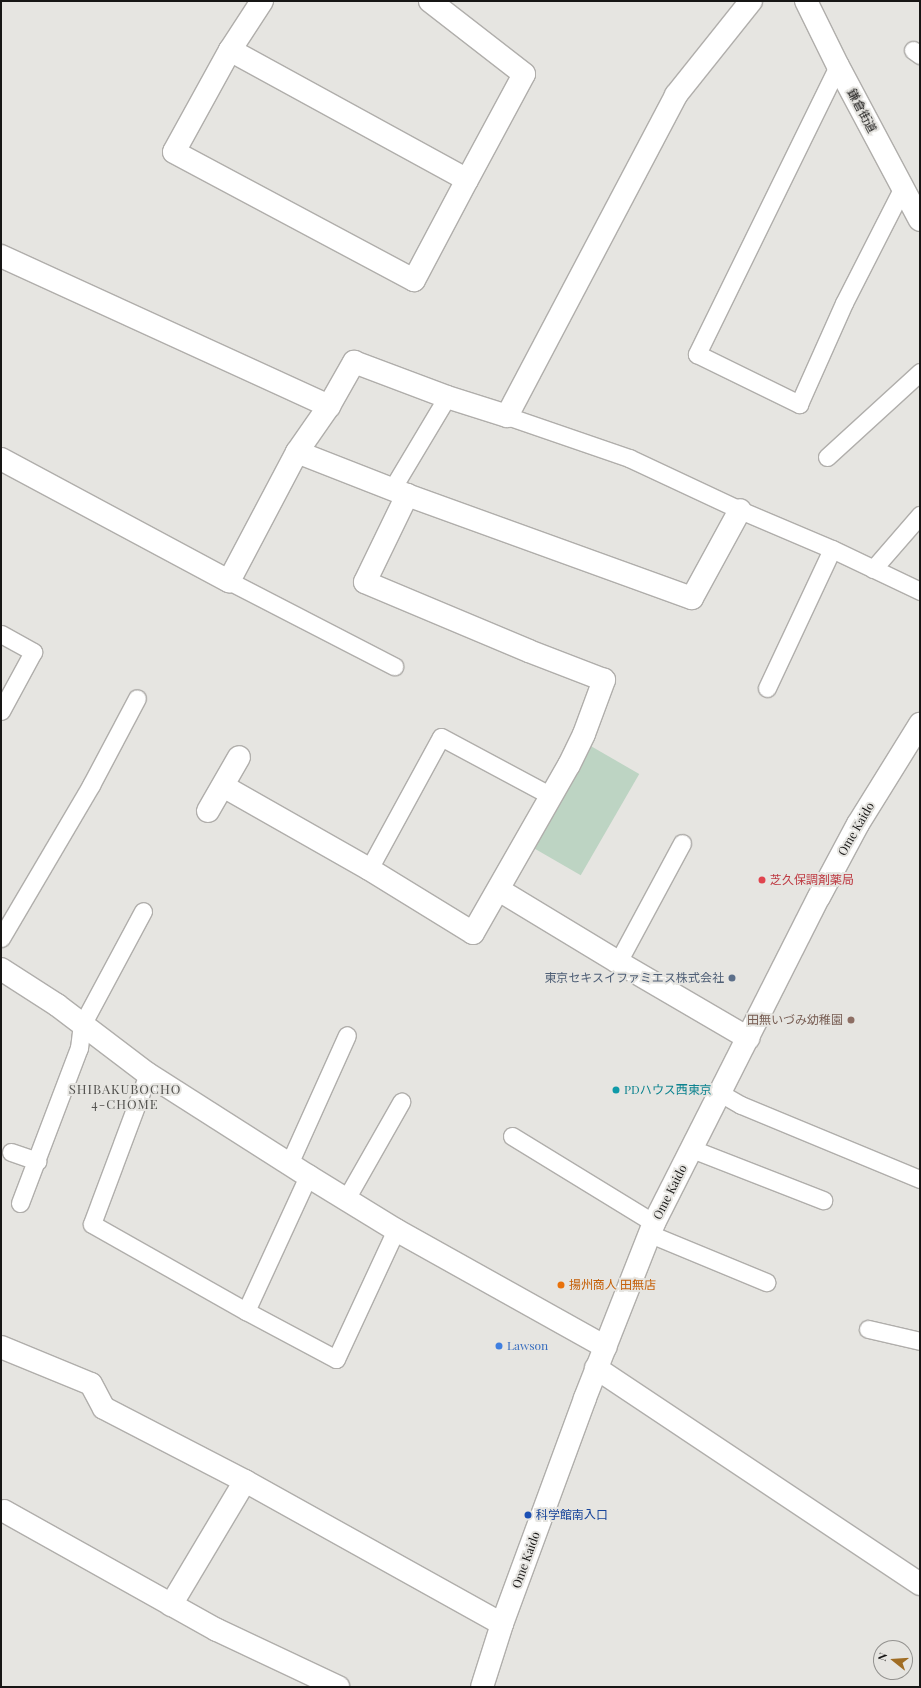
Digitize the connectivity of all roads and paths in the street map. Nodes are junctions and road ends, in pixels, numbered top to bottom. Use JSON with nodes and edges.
{"nodes":[{"id":1,"x":262,"y":1,"type":"edge"},
{"id":2,"x":430,"y":1,"type":"edge"},
{"id":3,"x":751,"y":1,"type":"edge"},
{"id":4,"x":806,"y":1,"type":"edge"},
{"id":5,"x":230,"y":50,"type":"junction"},
{"id":6,"x":838,"y":66,"type":"junction"},
{"id":7,"x":467,"y":180,"type":"junction"},
{"id":8,"x":911,"y":192,"type":"edge"},
{"id":9,"x":920,"y":220,"type":"edge"},
{"id":10,"x":1,"y":256,"type":"edge"},
{"id":11,"x":920,"y":372,"type":"edge"},
{"id":12,"x":447,"y":397,"type":"junction"},
{"id":13,"x":328,"y":406,"type":"junction"},
{"id":14,"x":507,"y":416,"type":"junction"},
{"id":15,"x":297,"y":452,"type":"junction"},
{"id":16,"x":827,"y":457,"type":"dead end"},
{"id":17,"x":1,"y":459,"type":"edge"},
{"id":18,"x":399,"y":492,"type":"junction"},
{"id":19,"x":740,"y":510,"type":"junction"},
{"id":20,"x":920,"y":515,"type":"edge"},
{"id":21,"x":832,"y":549,"type":"junction"},
{"id":22,"x":873,"y":569,"type":"junction"},
{"id":23,"x":229,"y":581,"type":"junction"},
{"id":24,"x":920,"y":591,"type":"edge"},
{"id":25,"x":1,"y":634,"type":"edge"},
{"id":26,"x":394,"y":666,"type":"dead end"},
{"id":27,"x":767,"y":688,"type":"dead end"},
{"id":28,"x":137,"y":698,"type":"dead end"},
{"id":29,"x":1,"y":711,"type":"edge"},
{"id":30,"x":920,"y":724,"type":"edge"},
{"id":31,"x":239,"y":757,"type":"dead end"},
{"id":32,"x":223,"y":786,"type":"junction"},
{"id":33,"x":551,"y":796,"type":"junction"},
{"id":34,"x":208,"y":811,"type":"dead end"},
{"id":35,"x":682,"y":843,"type":"dead end"},
{"id":36,"x":369,"y":869,"type":"junction"},
{"id":37,"x":499,"y":890,"type":"junction"},
{"id":38,"x":143,"y":912,"type":"dead end"},
{"id":39,"x":1,"y":938,"type":"edge"},
{"id":40,"x":618,"y":962,"type":"junction"},
{"id":41,"x":1,"y":969,"type":"edge"},
{"id":42,"x":82,"y":1025,"type":"junction"},
{"id":43,"x":347,"y":1035,"type":"dead end"},
{"id":44,"x":748,"y":1038,"type":"junction"},
{"id":45,"x":148,"y":1074,"type":"junction"},
{"id":46,"x":720,"y":1093,"type":"junction"},
{"id":47,"x":401,"y":1102,"type":"dead end"},
{"id":48,"x":512,"y":1136,"type":"dead end"},
{"id":49,"x":692,"y":1149,"type":"junction"},
{"id":50,"x":11,"y":1152,"type":"dead end"},
{"id":51,"x":37,"y":1161,"type":"junction"},
{"id":52,"x":289,"y":1164,"type":"junction"},
{"id":53,"x":308,"y":1176,"type":"junction"},
{"id":54,"x":920,"y":1179,"type":"edge"},
{"id":55,"x":346,"y":1200,"type":"junction"},
{"id":56,"x":823,"y":1200,"type":"dead end"},
{"id":57,"x":20,"y":1204,"type":"dead end"},
{"id":58,"x":652,"y":1229,"type":"junction"},
{"id":59,"x":396,"y":1230,"type":"junction"},
{"id":60,"x":766,"y":1282,"type":"dead end"},
{"id":61,"x":246,"y":1311,"type":"junction"},
{"id":62,"x":868,"y":1329,"type":"dead end"},
{"id":63,"x":920,"y":1341,"type":"edge"},
{"id":64,"x":1,"y":1347,"type":"edge"},
{"id":65,"x":605,"y":1347,"type":"junction"},
{"id":66,"x":596,"y":1368,"type":"junction"},
{"id":67,"x":245,"y":1481,"type":"junction"},
{"id":68,"x":4,"y":1511,"type":"dead end"},
{"id":69,"x":920,"y":1584,"type":"edge"},
{"id":70,"x":171,"y":1605,"type":"junction"},
{"id":71,"x":502,"y":1624,"type":"junction"},
{"id":72,"x":338,"y":1687,"type":"edge"},
{"id":73,"x":482,"y":1687,"type":"edge"}],
"edges":[{"from":1,"to":5,"type":"street"},
{"from":2,"to":7,"type":"street"},
{"from":3,"to":14,"type":"street"},
{"from":4,"to":6,"type":"street","name":"鎌倉街道"},
{"from":5,"to":7,"type":"street"},
{"from":5,"to":7,"type":"street"},
{"from":6,"to":8,"type":"street","name":"鎌倉街道"},
{"from":6,"to":8,"type":"lane"},
{"from":8,"to":9,"type":"street","name":"鎌倉街道"},
{"from":10,"to":13,"type":"street"},
{"from":11,"to":16,"type":"lane"},
{"from":12,"to":13,"type":"street"},
{"from":12,"to":14,"type":"street"},
{"from":12,"to":18,"type":"lane"},
{"from":13,"to":15,"type":"street"},
{"from":14,"to":19,"type":"lane"},
{"from":15,"to":18,"type":"street"},
{"from":15,"to":23,"type":"street"},
{"from":17,"to":23,"type":"street"},
{"from":18,"to":19,"type":"street"},
{"from":18,"to":33,"type":"street"},
{"from":19,"to":21,"type":"lane"},
{"from":20,"to":22,"type":"lane"},
{"from":21,"to":22,"type":"lane"},
{"from":21,"to":27,"type":"lane"},
{"from":22,"to":24,"type":"lane"},
{"from":23,"to":26,"type":"lane"},
{"from":25,"to":29,"type":"lane"},
{"from":28,"to":39,"type":"lane"},
{"from":30,"to":44,"type":"street","name":"Ome Kaido"},
{"from":31,"to":32,"type":"street"},
{"from":32,"to":34,"type":"street"},
{"from":32,"to":36,"type":"street"},
{"from":33,"to":36,"type":"lane"},
{"from":33,"to":37,"type":"street"},
{"from":35,"to":40,"type":"lane"},
{"from":36,"to":37,"type":"street"},
{"from":37,"to":40,"type":"street"},
{"from":38,"to":42,"type":"lane"},
{"from":40,"to":44,"type":"street"},
{"from":41,"to":42,"type":"street"},
{"from":42,"to":45,"type":"street"},
{"from":42,"to":51,"type":"lane"},
{"from":43,"to":52,"type":"lane"},
{"from":44,"to":46,"type":"street","name":"Ome Kaido"},
{"from":45,"to":52,"type":"street"},
{"from":45,"to":61,"type":"lane"},
{"from":46,"to":49,"type":"street","name":"Ome Kaido"},
{"from":46,"to":54,"type":"lane"},
{"from":47,"to":55,"type":"lane"},
{"from":48,"to":58,"type":"lane"},
{"from":49,"to":56,"type":"lane"},
{"from":49,"to":58,"type":"street","name":"Ome Kaido"},
{"from":50,"to":51,"type":"lane"},
{"from":51,"to":57,"type":"lane"},
{"from":52,"to":53,"type":"street"},
{"from":53,"to":55,"type":"street"},
{"from":53,"to":61,"type":"lane"},
{"from":55,"to":59,"type":"street"},
{"from":58,"to":60,"type":"lane"},
{"from":58,"to":65,"type":"street","name":"Ome Kaido"},
{"from":59,"to":61,"type":"lane"},
{"from":59,"to":65,"type":"street"},
{"from":62,"to":63,"type":"lane"},
{"from":64,"to":67,"type":"street"},
{"from":65,"to":66,"type":"street","name":"Ome Kaido"},
{"from":66,"to":69,"type":"street"},
{"from":66,"to":71,"type":"street","name":"Ome Kaido"},
{"from":67,"to":70,"type":"street"},
{"from":67,"to":71,"type":"street"},
{"from":68,"to":70,"type":"street"},
{"from":70,"to":72,"type":"street"},
{"from":71,"to":73,"type":"street","name":"Ome Kaido"}]}
